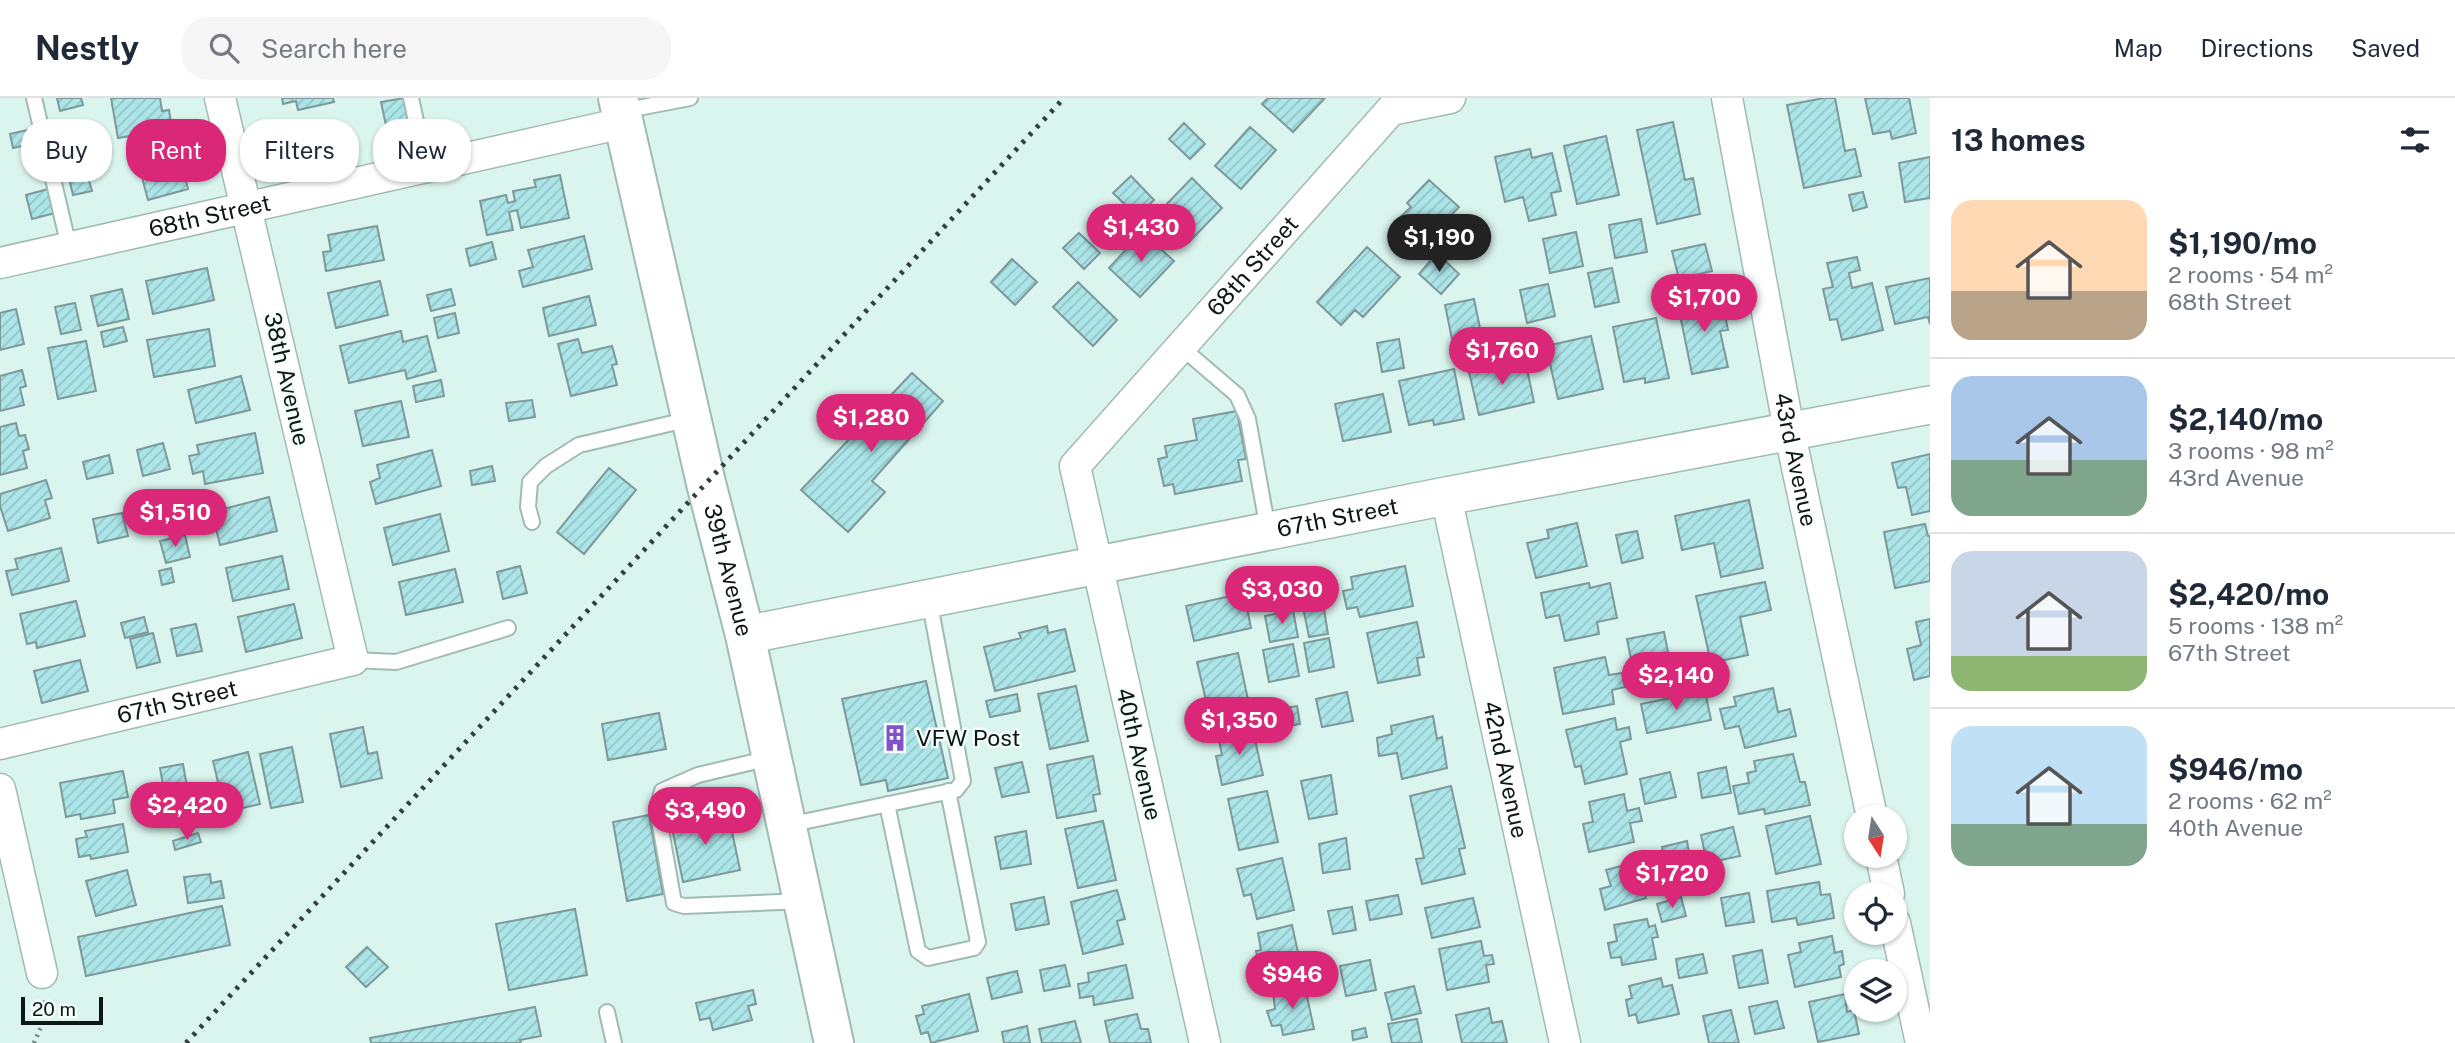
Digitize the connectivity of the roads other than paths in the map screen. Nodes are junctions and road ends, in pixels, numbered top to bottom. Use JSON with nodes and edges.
{"nodes":[{"id":1,"x":34,"y":98,"type":"edge"},
{"id":2,"x":220,"y":98,"type":"edge"},
{"id":3,"x":411,"y":98,"type":"edge"},
{"id":4,"x":690,"y":98,"type":"edge"},
{"id":5,"x":1450,"y":98,"type":"edge"},
{"id":6,"x":1727,"y":98,"type":"edge"},
{"id":7,"x":621,"y":111,"type":"edge"},
{"id":8,"x":416,"y":119,"type":"edge"},
{"id":9,"x":471,"y":154,"type":"edge"},
{"id":10,"x":373,"y":179,"type":"edge"},
{"id":11,"x":246,"y":207,"type":"junction"},
{"id":12,"x":69,"y":247,"type":"junction"},
{"id":13,"x":0,"y":262,"type":"edge"},
{"id":14,"x":1181,"y":346,"type":"junction"},
{"id":15,"x":1930,"y":405,"type":"edge"},
{"id":16,"x":691,"y":419,"type":"junction"},
{"id":17,"x":1789,"y":430,"type":"junction"},
{"id":18,"x":1074,"y":466,"type":"joint"},
{"id":19,"x":1446,"y":496,"type":"junction"},
{"id":20,"x":532,"y":522,"type":"dead end"},
{"id":21,"x":1268,"y":530,"type":"junction"},
{"id":22,"x":1096,"y":564,"type":"junction"},
{"id":23,"x":929,"y":598,"type":"junction"},
{"id":24,"x":508,"y":628,"type":"dead end"},
{"id":25,"x":745,"y":635,"type":"junction"},
{"id":26,"x":353,"y":660,"type":"junction"},
{"id":27,"x":0,"y":744,"type":"edge"},
{"id":28,"x":771,"y":757,"type":"junction"},
{"id":29,"x":0,"y":789,"type":"edge"},
{"id":30,"x":948,"y":791,"type":"junction"},
{"id":31,"x":887,"y":804,"type":"junction"},
{"id":32,"x":1869,"y":805,"type":"edge"},
{"id":33,"x":786,"y":825,"type":"junction"},
{"id":34,"x":803,"y":901,"type":"junction"},
{"id":35,"x":1900,"y":945,"type":"edge"},
{"id":36,"x":42,"y":973,"type":"road end"},
{"id":37,"x":607,"y":1012,"type":"dead end"},
{"id":38,"x":614,"y":1043,"type":"edge"},
{"id":39,"x":834,"y":1043,"type":"edge"},
{"id":40,"x":1205,"y":1043,"type":"edge"},
{"id":41,"x":1564,"y":1043,"type":"edge"},
{"id":42,"x":1921,"y":1043,"type":"edge"}],
"edges":[{"from":1,"to":12,"type":"lane"},
{"from":2,"to":11,"type":"street","name":"38th Avenue"},
{"from":3,"to":8,"type":"lane"},
{"from":4,"to":7,"type":"lane"},
{"from":5,"to":14,"type":"street","name":"68th Street"},
{"from":6,"to":17,"type":"street","name":"43rd Avenue"},
{"from":7,"to":9,"type":"street","name":"68th Street"},
{"from":7,"to":16,"type":"main road","name":"39th Avenue"},
{"from":10,"to":11,"type":"street","name":"68th Street"},
{"from":11,"to":12,"type":"street","name":"68th Street"},
{"from":11,"to":26,"type":"street","name":"38th Avenue"},
{"from":12,"to":13,"type":"street","name":"68th Street"},
{"from":14,"to":18,"type":"street","name":"68th Street"},
{"from":14,"to":21,"type":"lane"},
{"from":15,"to":17,"type":"street","name":"67th Street"},
{"from":16,"to":20,"type":"lane"},
{"from":16,"to":25,"type":"main road","name":"39th Avenue"},
{"from":17,"to":19,"type":"street","name":"67th Street"},
{"from":17,"to":32,"type":"street","name":"43rd Avenue"},
{"from":18,"to":22,"type":"street","name":"40th Avenue"},
{"from":19,"to":21,"type":"street","name":"67th Street"},
{"from":19,"to":41,"type":"street","name":"42nd Avenue"},
{"from":21,"to":22,"type":"street","name":"67th Street"},
{"from":22,"to":23,"type":"street","name":"67th Street"},
{"from":22,"to":40,"type":"street","name":"40th Avenue"},
{"from":23,"to":25,"type":"street","name":"67th Street"},
{"from":23,"to":30,"type":"lane"},
{"from":24,"to":26,"type":"lane"},
{"from":25,"to":28,"type":"main road","name":"39th Avenue"},
{"from":26,"to":27,"type":"street","name":"67th Street"},
{"from":28,"to":33,"type":"main road","name":"39th Avenue"},
{"from":28,"to":34,"type":"lane"},
{"from":29,"to":36,"type":"street"},
{"from":30,"to":31,"type":"lane"},
{"from":30,"to":31,"type":"lane"},
{"from":31,"to":33,"type":"lane"},
{"from":33,"to":34,"type":"main road","name":"39th Avenue"},
{"from":34,"to":39,"type":"main road","name":"39th Avenue"},
{"from":35,"to":42,"type":"street"},
{"from":37,"to":38,"type":"lane"}]}
